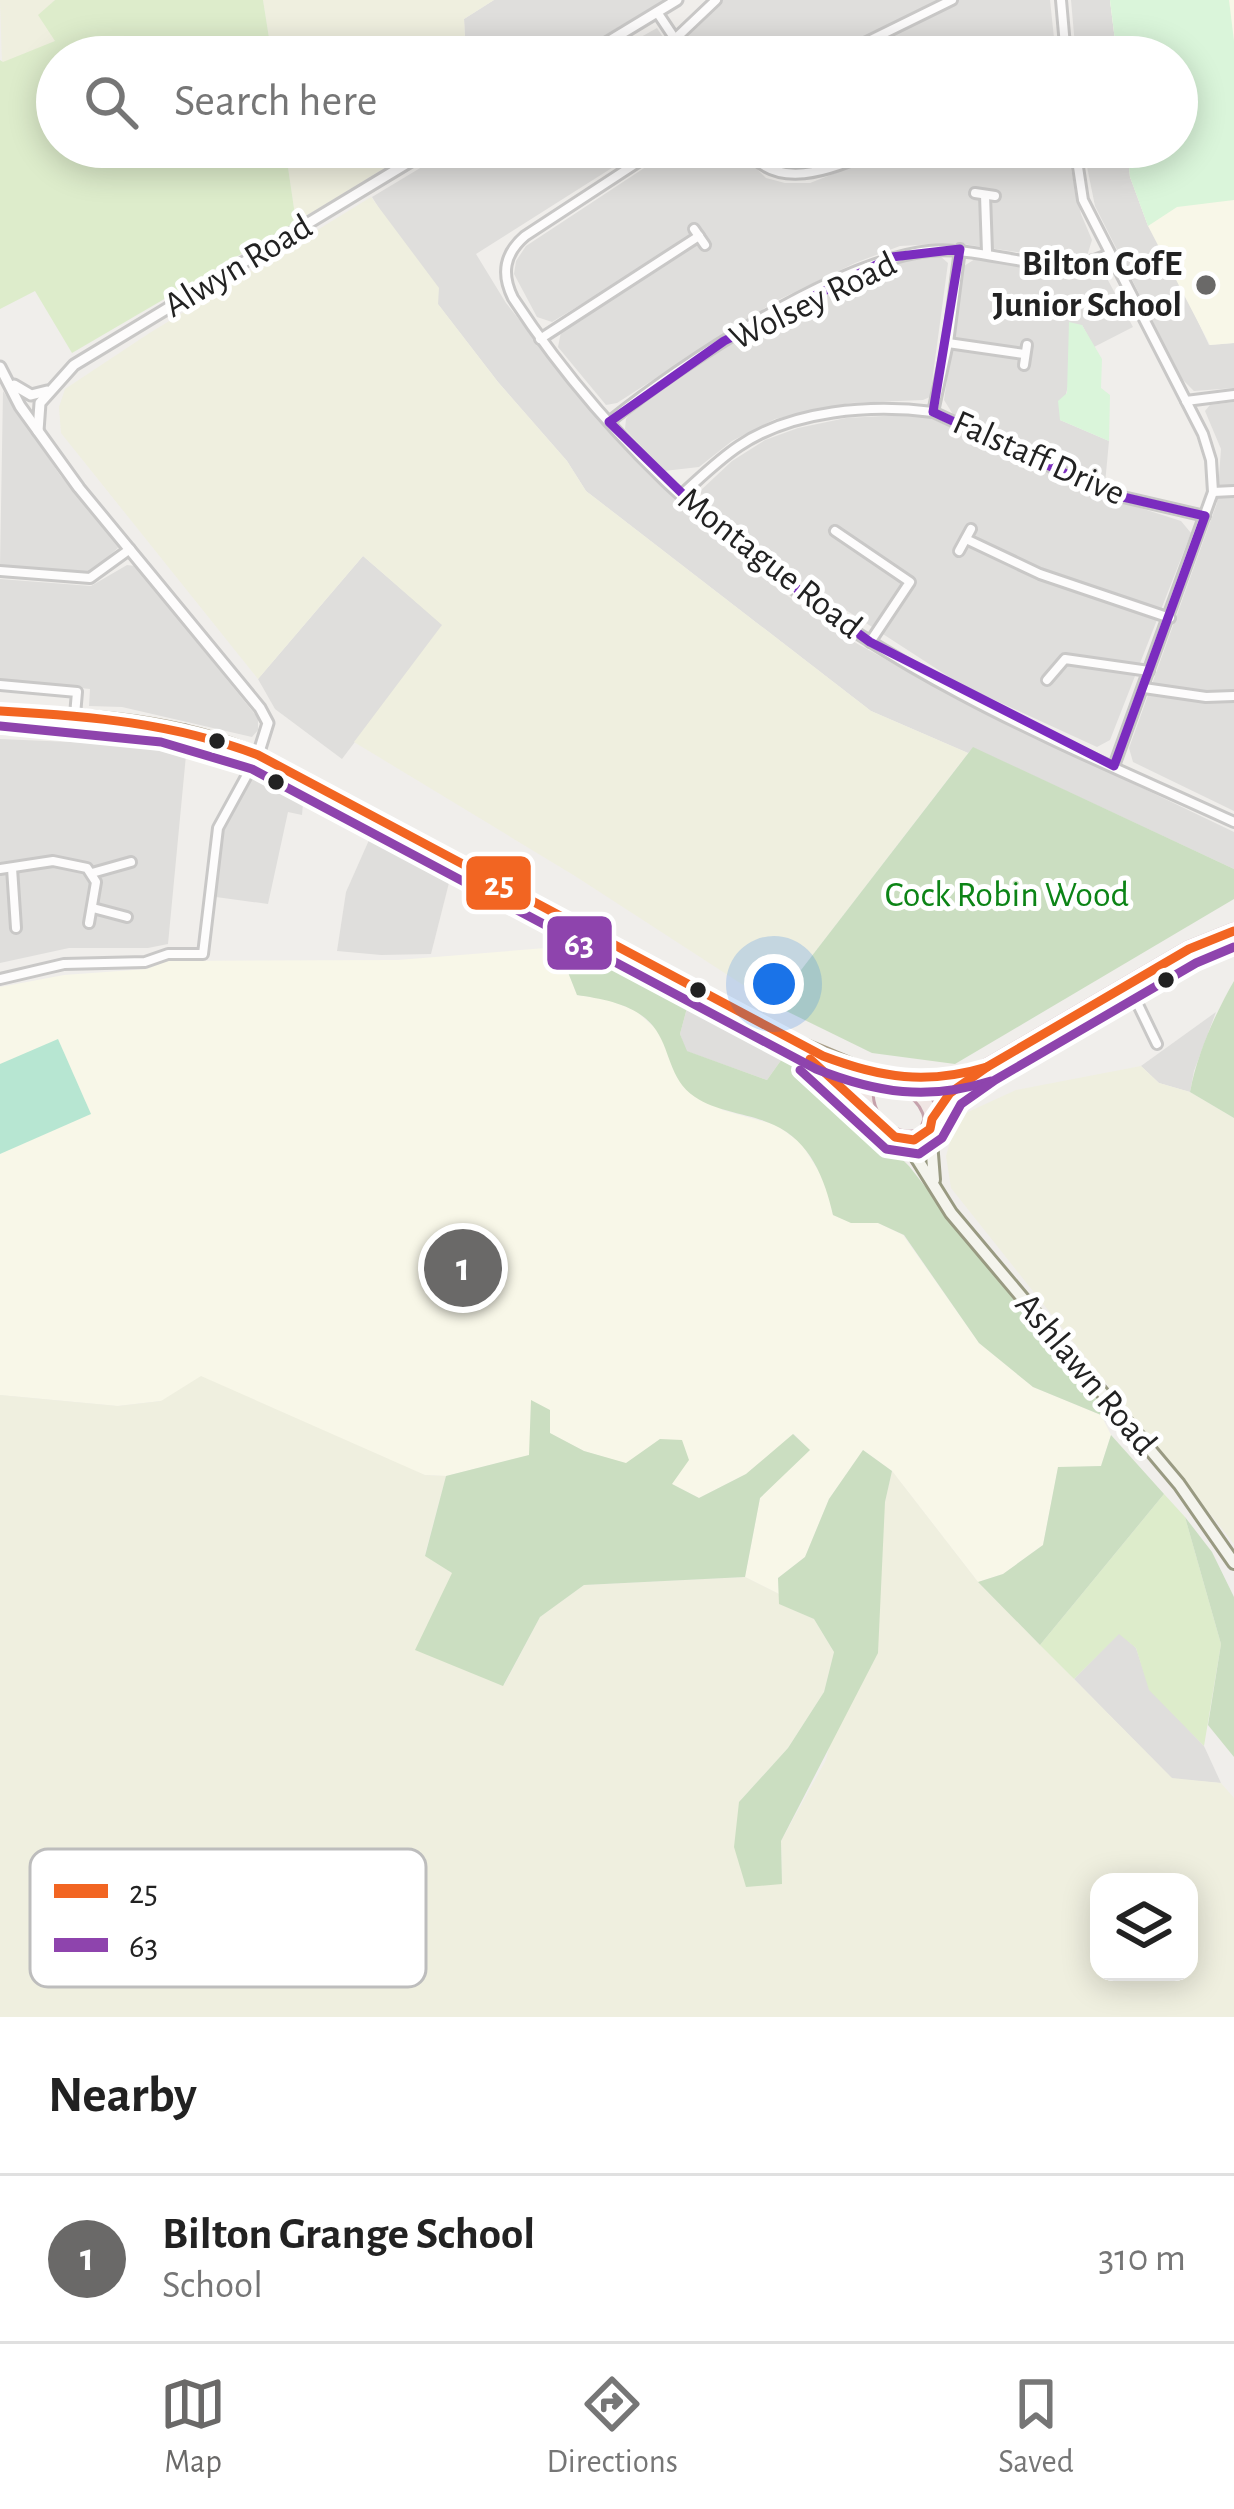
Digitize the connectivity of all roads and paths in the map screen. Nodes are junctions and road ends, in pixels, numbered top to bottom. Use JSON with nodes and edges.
{"nodes":[{"id":1,"x":677,"y":0,"type":"edge"},
{"id":2,"x":716,"y":0,"type":"edge"},
{"id":3,"x":952,"y":0,"type":"edge"},
{"id":4,"x":1060,"y":0,"type":"edge"},
{"id":5,"x":657,"y":12,"type":"junction"},
{"id":6,"x":618,"y":36,"type":"edge"},
{"id":7,"x":675,"y":36,"type":"edge"},
{"id":8,"x":678,"y":36,"type":"edge"},
{"id":9,"x":879,"y":36,"type":"edge"},
{"id":10,"x":1064,"y":36,"type":"edge"},
{"id":11,"x":399,"y":168,"type":"edge"},
{"id":12,"x":630,"y":168,"type":"edge"},
{"id":13,"x":766,"y":168,"type":"edge"},
{"id":14,"x":826,"y":168,"type":"edge"},
{"id":15,"x":1078,"y":168,"type":"edge"},
{"id":16,"x":985,"y":195,"type":"dead end"},
{"id":17,"x":699,"y":237,"type":"dead end"},
{"id":18,"x":960,"y":250,"type":"junction"},
{"id":19,"x":986,"y":252,"type":"junction"},
{"id":20,"x":1109,"y":254,"type":"junction"},
{"id":21,"x":539,"y":339,"type":"junction"},
{"id":22,"x":948,"y":344,"type":"junction"},
{"id":23,"x":1025,"y":355,"type":"dead end"},
{"id":24,"x":0,"y":367,"type":"edge"},
{"id":25,"x":4,"y":383,"type":"edge"},
{"id":26,"x":47,"y":392,"type":"junction"},
{"id":27,"x":1234,"y":395,"type":"edge"},
{"id":28,"x":1186,"y":401,"type":"junction"},
{"id":29,"x":933,"y":412,"type":"junction"},
{"id":30,"x":609,"y":422,"type":"junction"},
{"id":31,"x":38,"y":431,"type":"junction"},
{"id":32,"x":1234,"y":491,"type":"edge"},
{"id":33,"x":1213,"y":492,"type":"junction"},
{"id":34,"x":681,"y":495,"type":"junction"},
{"id":35,"x":1205,"y":516,"type":"junction"},
{"id":36,"x":835,"y":531,"type":"dead end"},
{"id":37,"x":130,"y":549,"type":"junction"},
{"id":38,"x":959,"y":550,"type":"dead end"},
{"id":39,"x":0,"y":571,"type":"edge"},
{"id":40,"x":1170,"y":618,"type":"junction"},
{"id":41,"x":870,"y":641,"type":"junction"},
{"id":42,"x":1149,"y":671,"type":"junction"},
{"id":43,"x":1047,"y":680,"type":"dead end"},
{"id":44,"x":0,"y":686,"type":"edge"},
{"id":45,"x":1144,"y":688,"type":"junction"},
{"id":46,"x":1234,"y":696,"type":"edge"},
{"id":47,"x":0,"y":712,"type":"edge"},
{"id":48,"x":75,"y":716,"type":"junction"},
{"id":49,"x":0,"y":728,"type":"edge"},
{"id":50,"x":185,"y":730,"type":"junction"},
{"id":51,"x":258,"y":755,"type":"junction"},
{"id":52,"x":1114,"y":766,"type":"junction"},
{"id":53,"x":1234,"y":822,"type":"edge"},
{"id":54,"x":130,"y":862,"type":"dead end"},
{"id":55,"x":13,"y":868,"type":"junction"},
{"id":56,"x":0,"y":869,"type":"edge"},
{"id":57,"x":92,"y":873,"type":"junction"},
{"id":58,"x":93,"y":908,"type":"junction"},
{"id":59,"x":127,"y":917,"type":"dead end"},
{"id":60,"x":89,"y":923,"type":"dead end"},
{"id":61,"x":16,"y":928,"type":"dead end"},
{"id":62,"x":1234,"y":931,"type":"edge"},
{"id":63,"x":0,"y":979,"type":"edge"},
{"id":64,"x":1128,"y":984,"type":"junction"},
{"id":65,"x":789,"y":1039,"type":"junction"},
{"id":66,"x":1157,"y":1045,"type":"dead end"},
{"id":67,"x":987,"y":1067,"type":"junction"},
{"id":68,"x":880,"y":1077,"type":"junction"},
{"id":69,"x":896,"y":1081,"type":"junction"},
{"id":70,"x":871,"y":1115,"type":"junction"},
{"id":71,"x":931,"y":1124,"type":"junction"},
{"id":72,"x":906,"y":1141,"type":"junction"},
{"id":73,"x":935,"y":1187,"type":"junction"},
{"id":74,"x":1234,"y":1563,"type":"edge"}],
"edges":[{"from":1,"to":5,"type":"street"},
{"from":2,"to":8,"type":"street"},
{"from":3,"to":9,"type":"street"},
{"from":4,"to":10,"type":"street"},
{"from":5,"to":6,"type":"street"},
{"from":5,"to":7,"type":"street"},
{"from":11,"to":26,"type":"street","name":"Alwyn Road"},
{"from":12,"to":21,"type":"street","name":"Montague Road"},
{"from":13,"to":14,"type":"street"},
{"from":15,"to":20,"type":"street"},
{"from":16,"to":19,"type":"street"},
{"from":17,"to":21,"type":"street"},
{"from":18,"to":19,"type":"street","name":"Wolsey Road"},
{"from":18,"to":22,"type":"street"},
{"from":18,"to":30,"type":"street","name":"Wolsey Road"},
{"from":19,"to":20,"type":"street","name":"Wolsey Road"},
{"from":20,"to":28,"type":"street"},
{"from":21,"to":30,"type":"street","name":"Montague Road"},
{"from":22,"to":23,"type":"street"},
{"from":22,"to":29,"type":"street"},
{"from":24,"to":25,"type":"street"},
{"from":25,"to":26,"type":"street"},
{"from":25,"to":31,"type":"street"},
{"from":26,"to":31,"type":"street"},
{"from":27,"to":28,"type":"street"},
{"from":28,"to":33,"type":"street"},
{"from":29,"to":34,"type":"street","name":"Falstaff Drive"},
{"from":29,"to":35,"type":"street","name":"Falstaff Drive"},
{"from":30,"to":34,"type":"street","name":"Montague Road"},
{"from":31,"to":37,"type":"street"},
{"from":32,"to":33,"type":"street"},
{"from":33,"to":35,"type":"street"},
{"from":34,"to":41,"type":"street","name":"Montague Road"},
{"from":35,"to":40,"type":"street"},
{"from":36,"to":41,"type":"street"},
{"from":37,"to":39,"type":"street"},
{"from":37,"to":51,"type":"street"},
{"from":38,"to":40,"type":"street"},
{"from":40,"to":42,"type":"street"},
{"from":41,"to":52,"type":"street","name":"Montague Road"},
{"from":42,"to":43,"type":"street"},
{"from":42,"to":45,"type":"street"},
{"from":44,"to":48,"type":"street"},
{"from":45,"to":46,"type":"street"},
{"from":45,"to":52,"type":"street"},
{"from":47,"to":48,"type":"main road"},
{"from":48,"to":50,"type":"main road"},
{"from":49,"to":50,"type":"street"},
{"from":50,"to":51,"type":"main road"},
{"from":51,"to":63,"type":"street"},
{"from":51,"to":65,"type":"main road"},
{"from":52,"to":53,"type":"street","name":"Montague Road"},
{"from":54,"to":57,"type":"street"},
{"from":55,"to":56,"type":"street"},
{"from":55,"to":57,"type":"street"},
{"from":55,"to":61,"type":"street"},
{"from":57,"to":58,"type":"street"},
{"from":58,"to":59,"type":"street"},
{"from":58,"to":60,"type":"street"},
{"from":62,"to":64,"type":"highway"},
{"from":64,"to":66,"type":"street"},
{"from":64,"to":67,"type":"highway"},
{"from":65,"to":68,"type":"main road"},
{"from":65,"to":70,"type":"main road"},
{"from":67,"to":69,"type":"highway"},
{"from":67,"to":71,"type":"highway"},
{"from":68,"to":69,"type":"highway"},
{"from":68,"to":70,"type":"highway"},
{"from":69,"to":71,"type":"highway"},
{"from":70,"to":72,"type":"highway"},
{"from":71,"to":72,"type":"highway"},
{"from":71,"to":73,"type":"main road"},
{"from":72,"to":73,"type":"main road","name":"Ashlawn Road"},
{"from":73,"to":74,"type":"main road","name":"Ashlawn Road"}]}
